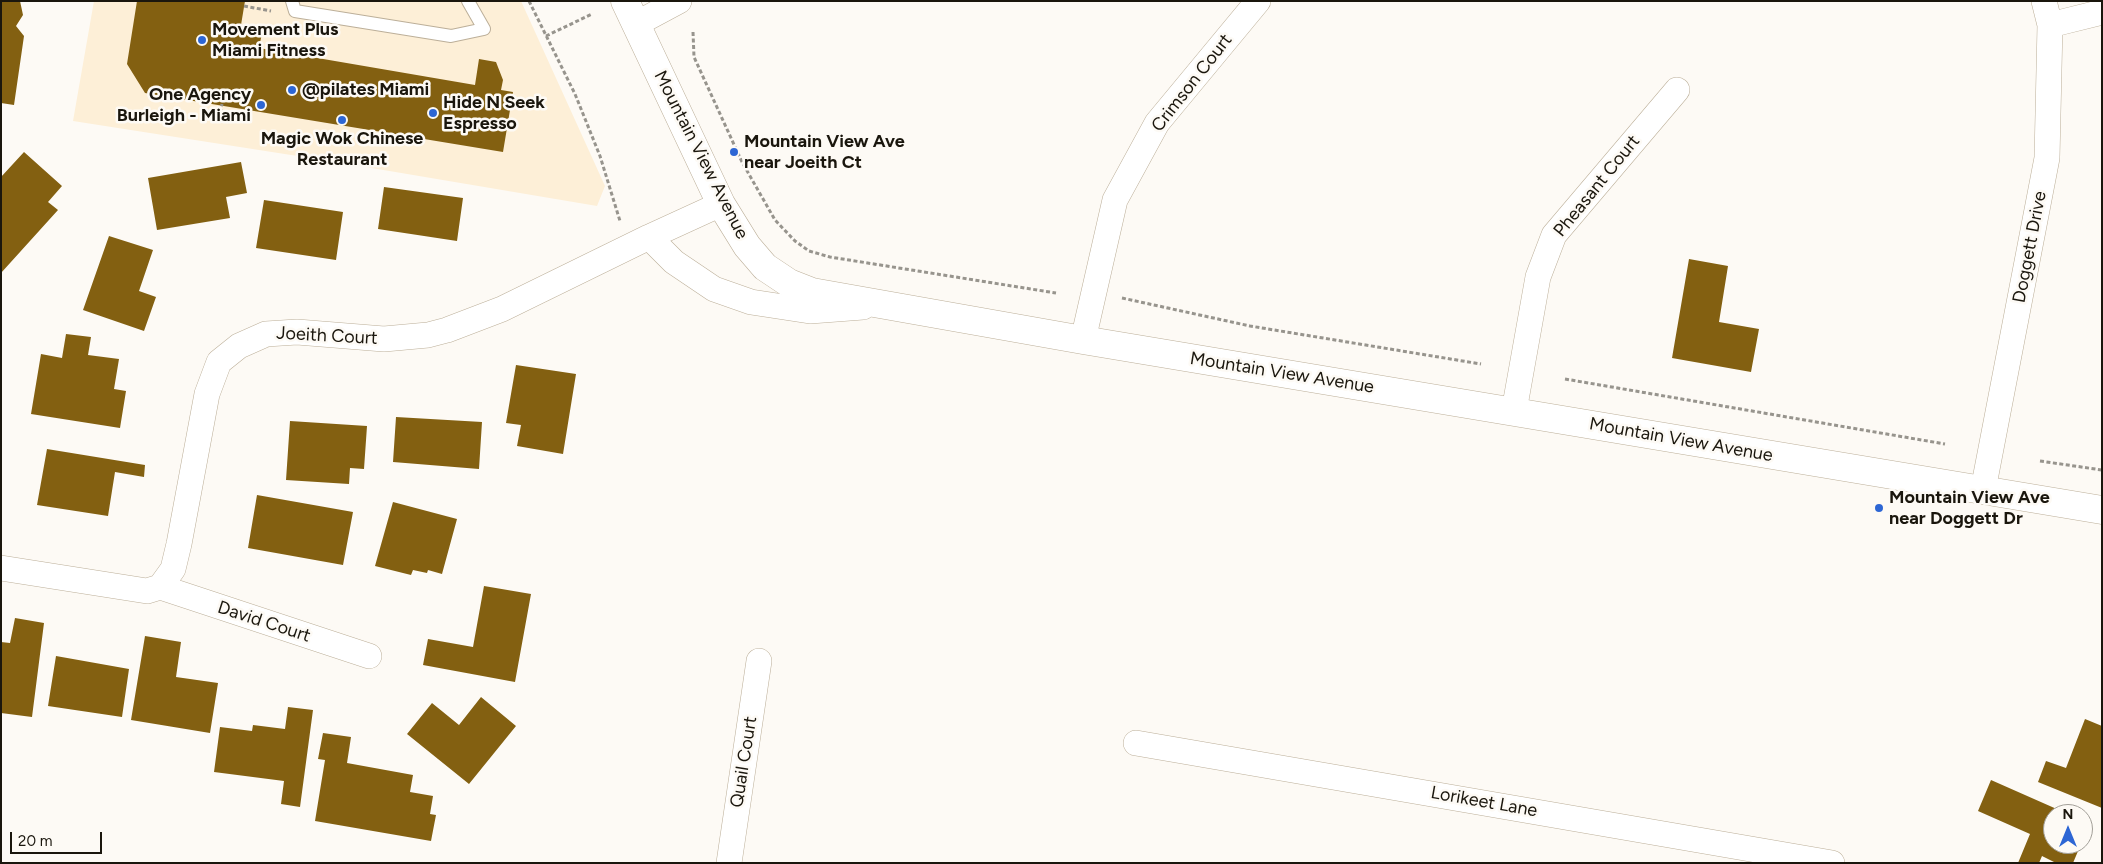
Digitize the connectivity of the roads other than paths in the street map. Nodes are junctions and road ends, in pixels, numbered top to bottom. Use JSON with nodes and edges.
{"nodes":[{"id":1,"x":292,"y":1,"type":"edge"},
{"id":2,"x":468,"y":1,"type":"edge"},
{"id":3,"x":679,"y":1,"type":"edge"},
{"id":4,"x":1258,"y":1,"type":"edge"},
{"id":5,"x":2044,"y":1,"type":"edge"},
{"id":6,"x":2102,"y":12,"type":"edge"},
{"id":7,"x":630,"y":13,"type":"edge"},
{"id":8,"x":2050,"y":25,"type":"junction"},
{"id":9,"x":1677,"y":90,"type":"dead end"},
{"id":10,"x":722,"y":204,"type":"junction"},
{"id":11,"x":649,"y":237,"type":"junction"},
{"id":12,"x":886,"y":305,"type":"junction"},
{"id":13,"x":1083,"y":340,"type":"junction"},
{"id":14,"x":1514,"y":411,"type":"junction"},
{"id":15,"x":1982,"y":490,"type":"junction"},
{"id":16,"x":2102,"y":510,"type":"edge"},
{"id":17,"x":1,"y":568,"type":"edge"},
{"id":18,"x":160,"y":587,"type":"junction"},
{"id":19,"x":369,"y":656,"type":"dead end"},
{"id":20,"x":759,"y":661,"type":"dead end"},
{"id":21,"x":1136,"y":743,"type":"dead end"},
{"id":22,"x":729,"y":863,"type":"edge"},
{"id":23,"x":1832,"y":863,"type":"edge"}],
"edges":[{"from":1,"to":2,"type":"lane"},
{"from":3,"to":7,"type":"street"},
{"from":4,"to":13,"type":"street","name":"Crimson Court"},
{"from":5,"to":8,"type":"street","name":"Doggett Drive"},
{"from":6,"to":8,"type":"street"},
{"from":7,"to":10,"type":"street","name":"Mountain View Avenue"},
{"from":8,"to":15,"type":"street","name":"Doggett Drive"},
{"from":9,"to":14,"type":"street","name":"Pheasant Court"},
{"from":10,"to":11,"type":"street","name":"Joeith Court"},
{"from":10,"to":12,"type":"street","name":"Mountain View Avenue"},
{"from":11,"to":12,"type":"street"},
{"from":11,"to":18,"type":"street","name":"Joeith Court"},
{"from":12,"to":13,"type":"street","name":"Mountain View Avenue"},
{"from":13,"to":14,"type":"street","name":"Mountain View Avenue"},
{"from":14,"to":15,"type":"street","name":"Mountain View Avenue"},
{"from":15,"to":16,"type":"street","name":"Mountain View Avenue"},
{"from":17,"to":18,"type":"street"},
{"from":18,"to":19,"type":"street","name":"David Court"},
{"from":20,"to":22,"type":"street","name":"Quail Court"},
{"from":21,"to":23,"type":"street","name":"Lorikeet Lane"}]}
